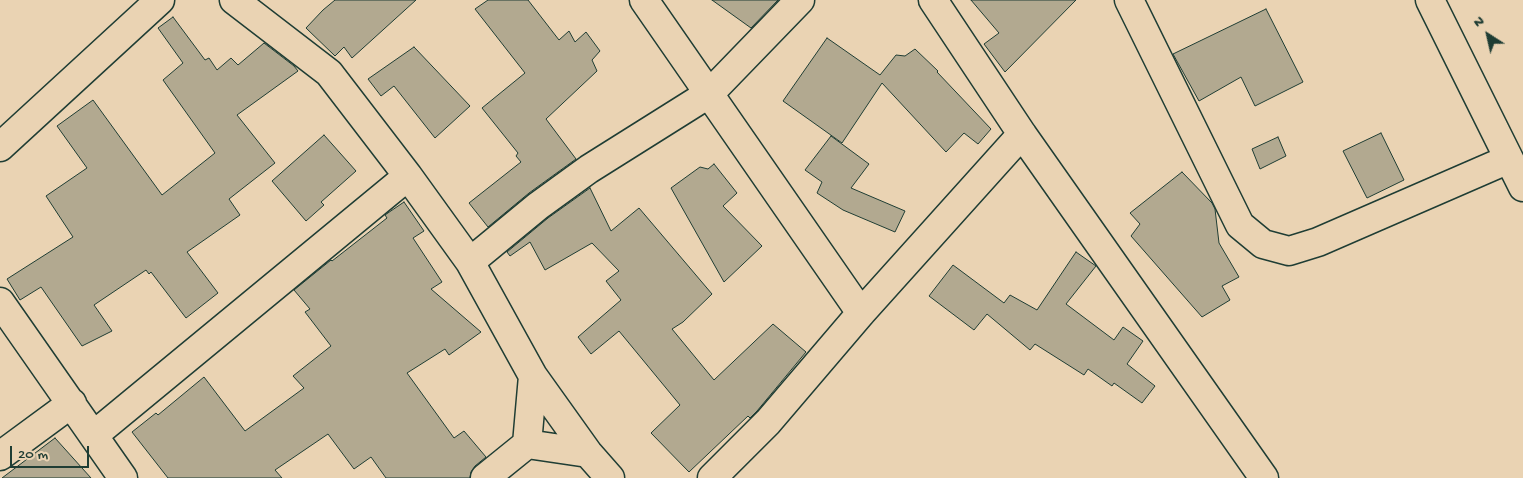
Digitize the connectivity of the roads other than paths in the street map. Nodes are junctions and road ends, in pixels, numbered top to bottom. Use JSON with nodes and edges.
{"nodes":[{"id":1,"x":160,"y":0,"type":"edge"},
{"id":2,"x":234,"y":0,"type":"edge"},
{"id":3,"x":644,"y":0,"type":"edge"},
{"id":4,"x":800,"y":0,"type":"edge"},
{"id":5,"x":933,"y":0,"type":"edge"},
{"id":6,"x":1129,"y":0,"type":"edge"},
{"id":7,"x":1430,"y":0,"type":"edge"},
{"id":8,"x":710,"y":93,"type":"junction"},
{"id":9,"x":1022,"y":134,"type":"junction"},
{"id":10,"x":0,"y":147,"type":"edge"},
{"id":11,"x":1509,"y":159,"type":"junction"},
{"id":12,"x":408,"y":176,"type":"junction"},
{"id":13,"x":1523,"y":187,"type":"edge"},
{"id":14,"x":470,"y":262,"type":"junction"},
{"id":15,"x":0,"y":302,"type":"edge"},
{"id":16,"x":862,"y":313,"type":"junction"},
{"id":17,"x":533,"y":376,"type":"junction"},
{"id":18,"x":72,"y":404,"type":"junction"},
{"id":19,"x":94,"y":435,"type":"junction"},
{"id":20,"x":527,"y":444,"type":"junction"},
{"id":21,"x":588,"y":453,"type":"junction"},
{"id":22,"x":0,"y":456,"type":"edge"},
{"id":23,"x":123,"y":478,"type":"edge"},
{"id":24,"x":485,"y":478,"type":"edge"},
{"id":25,"x":610,"y":478,"type":"edge"},
{"id":26,"x":712,"y":478,"type":"edge"},
{"id":27,"x":1264,"y":478,"type":"edge"}],
"edges":[{"from":1,"to":10,"type":"street"},
{"from":2,"to":12,"type":"street"},
{"from":3,"to":8,"type":"street"},
{"from":4,"to":8,"type":"street"},
{"from":5,"to":9,"type":"street"},
{"from":6,"to":11,"type":"street"},
{"from":7,"to":11,"type":"street"},
{"from":8,"to":14,"type":"street"},
{"from":8,"to":16,"type":"street"},
{"from":9,"to":16,"type":"street"},
{"from":9,"to":27,"type":"street"},
{"from":11,"to":13,"type":"street"},
{"from":12,"to":14,"type":"street"},
{"from":12,"to":19,"type":"street"},
{"from":14,"to":17,"type":"street"},
{"from":15,"to":18,"type":"street"},
{"from":16,"to":26,"type":"street"},
{"from":17,"to":20,"type":"street"},
{"from":17,"to":21,"type":"street"},
{"from":18,"to":19,"type":"street"},
{"from":18,"to":22,"type":"street"},
{"from":19,"to":23,"type":"street"},
{"from":20,"to":21,"type":"street"},
{"from":20,"to":24,"type":"street"},
{"from":21,"to":25,"type":"street"}]}
